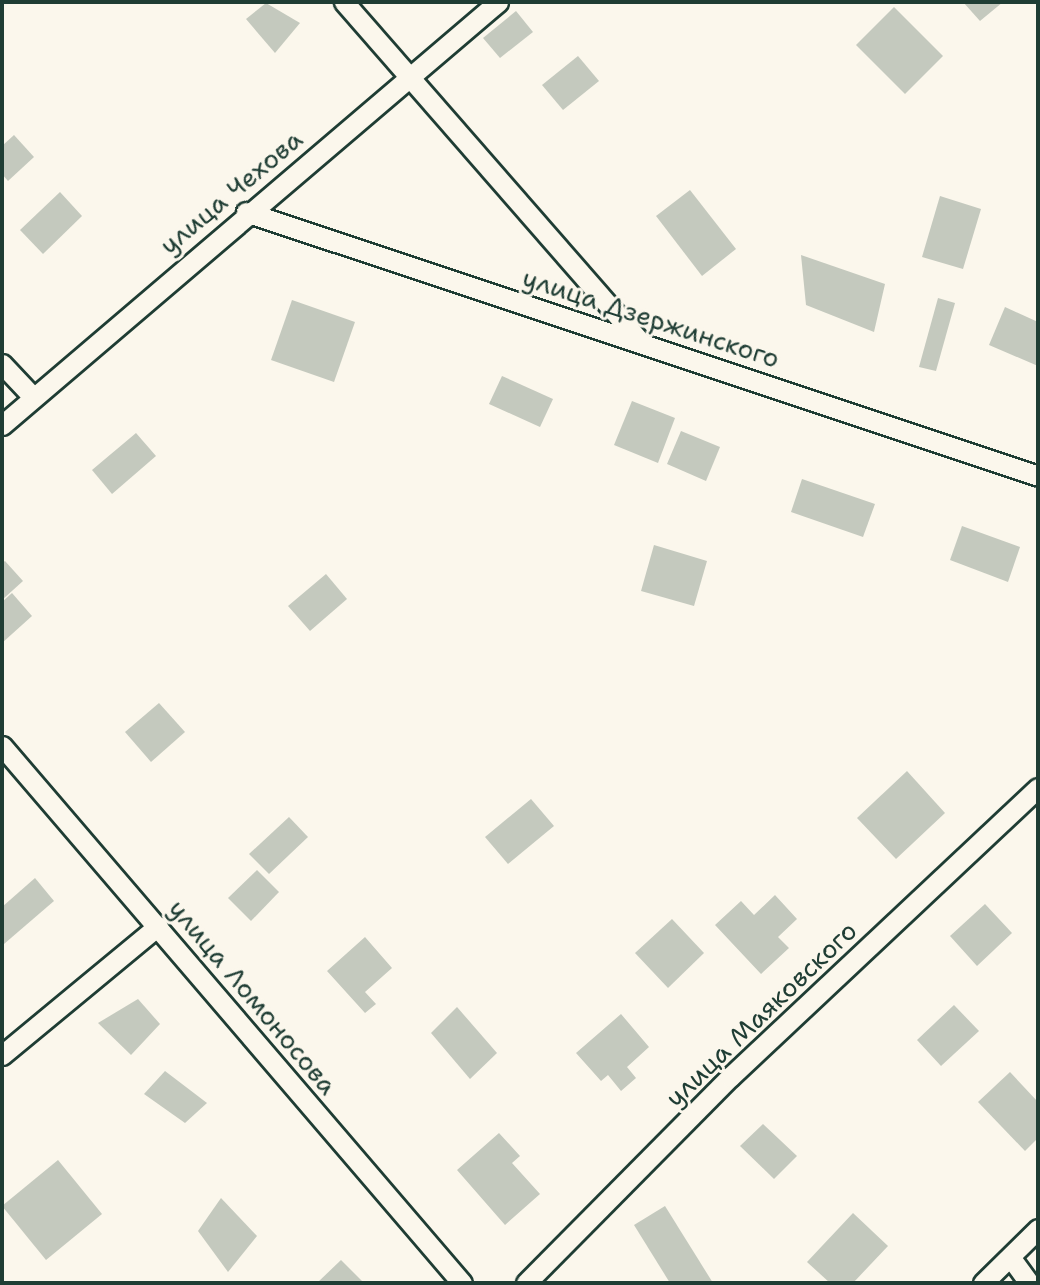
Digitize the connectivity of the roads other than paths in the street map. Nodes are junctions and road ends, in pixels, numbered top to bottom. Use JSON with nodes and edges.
{"nodes":[{"id":1,"x":344,"y":2,"type":"edge"},
{"id":2,"x":498,"y":2,"type":"edge"},
{"id":3,"x":410,"y":75,"type":"junction"},
{"id":4,"x":246,"y":212,"type":"junction"},
{"id":5,"x":640,"y":341,"type":"junction"},
{"id":6,"x":2,"y":364,"type":"edge"},
{"id":7,"x":33,"y":397,"type":"junction"},
{"id":8,"x":2,"y":425,"type":"edge"},
{"id":9,"x":1038,"y":476,"type":"edge"},
{"id":10,"x":2,"y":746,"type":"edge"},
{"id":11,"x":1038,"y":789,"type":"edge"},
{"id":12,"x":158,"y":926,"type":"junction"},
{"id":13,"x":2,"y":1055,"type":"edge"},
{"id":14,"x":1038,"y":1229,"type":"edge"},
{"id":15,"x":1011,"y":1258,"type":"junction"},
{"id":16,"x":462,"y":1283,"type":"edge"},
{"id":17,"x":526,"y":1283,"type":"edge"},
{"id":18,"x":983,"y":1283,"type":"edge"},
{"id":19,"x":1029,"y":1283,"type":"edge"}],
"edges":[{"from":1,"to":3,"type":"street"},
{"from":2,"to":3,"type":"street","name":"улица Чехова"},
{"from":3,"to":4,"type":"street","name":"улица Чехова"},
{"from":3,"to":5,"type":"street"},
{"from":4,"to":5,"type":"street","name":"улица Дзержинского"},
{"from":4,"to":7,"type":"street","name":"улица Чехова"},
{"from":5,"to":9,"type":"street","name":"улица Дзержинского"},
{"from":6,"to":7,"type":"street"},
{"from":7,"to":8,"type":"street","name":"улица Чехова"},
{"from":10,"to":12,"type":"street","name":"улица Ломоносова"},
{"from":11,"to":17,"type":"street","name":"улица Маяковского"},
{"from":12,"to":13,"type":"street"},
{"from":12,"to":16,"type":"street","name":"улица Ломоносова"},
{"from":14,"to":15,"type":"street"},
{"from":15,"to":18,"type":"street"},
{"from":15,"to":19,"type":"street"}]}
